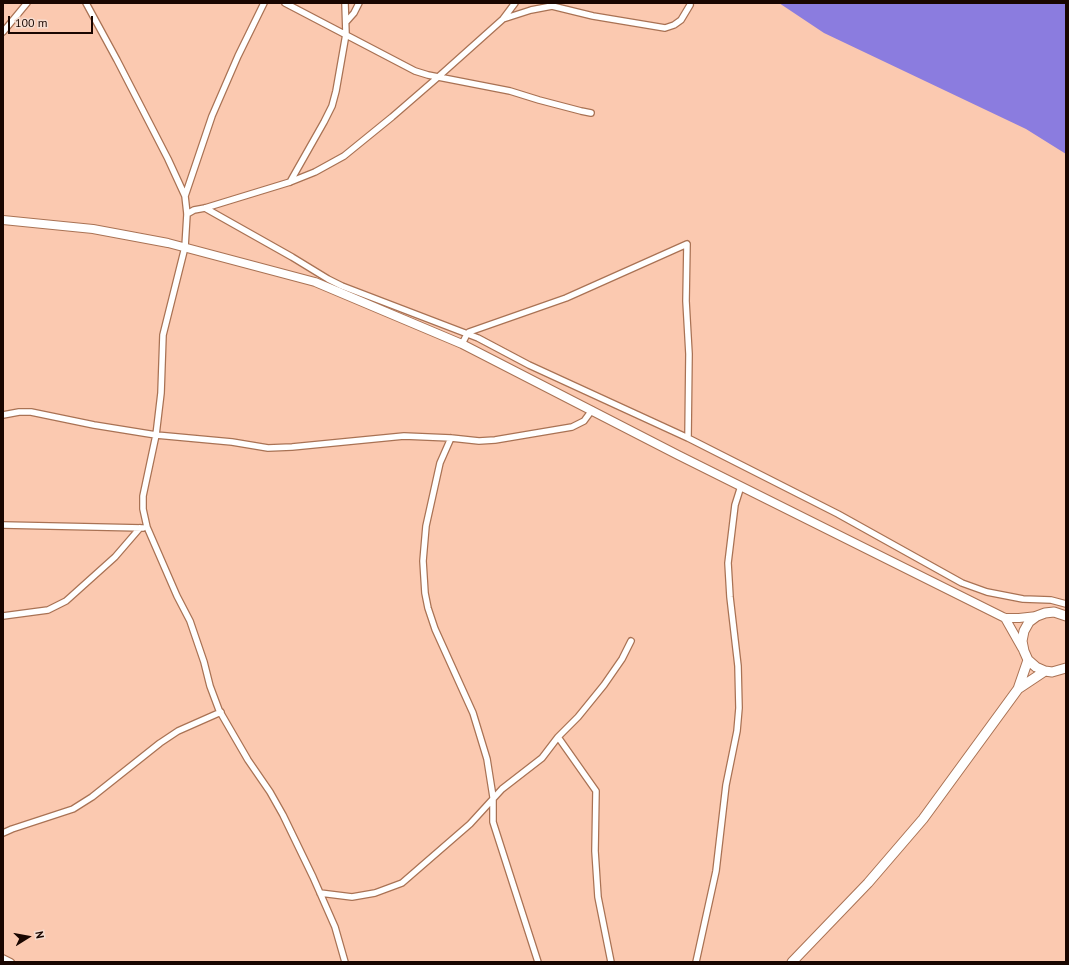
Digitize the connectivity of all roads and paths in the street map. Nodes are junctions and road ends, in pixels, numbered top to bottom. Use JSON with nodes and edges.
{"nodes":[{"id":1,"x":27,"y":3,"type":"edge"},
{"id":2,"x":86,"y":3,"type":"edge"},
{"id":3,"x":264,"y":3,"type":"edge"},
{"id":4,"x":285,"y":3,"type":"edge"},
{"id":5,"x":345,"y":3,"type":"edge"},
{"id":6,"x":359,"y":3,"type":"edge"},
{"id":7,"x":515,"y":3,"type":"edge"},
{"id":8,"x":690,"y":5,"type":"dead end"},
{"id":9,"x":503,"y":19,"type":"junction"},
{"id":10,"x":346,"y":22,"type":"junction"},
{"id":11,"x":3,"y":32,"type":"edge"},
{"id":12,"x":346,"y":34,"type":"junction"},
{"id":13,"x":437,"y":78,"type":"junction"},
{"id":14,"x":591,"y":113,"type":"dead end"},
{"id":15,"x":290,"y":182,"type":"junction"},
{"id":16,"x":185,"y":196,"type":"junction"},
{"id":17,"x":205,"y":208,"type":"junction"},
{"id":18,"x":187,"y":214,"type":"junction"},
{"id":19,"x":3,"y":220,"type":"edge"},
{"id":20,"x":186,"y":247,"type":"junction"},
{"id":21,"x":467,"y":334,"type":"junction"},
{"id":22,"x":462,"y":344,"type":"junction"},
{"id":23,"x":592,"y":410,"type":"junction"},
{"id":24,"x":3,"y":415,"type":"edge"},
{"id":25,"x":156,"y":435,"type":"junction"},
{"id":26,"x":451,"y":438,"type":"junction"},
{"id":27,"x":688,"y":438,"type":"junction"},
{"id":28,"x":741,"y":486,"type":"junction"},
{"id":29,"x":3,"y":525,"type":"edge"},
{"id":30,"x":147,"y":527,"type":"junction"},
{"id":31,"x":140,"y":528,"type":"junction"},
{"id":32,"x":1066,"y":604,"type":"edge"},
{"id":33,"x":3,"y":616,"type":"edge"},
{"id":34,"x":1037,"y":616,"type":"junction"},
{"id":35,"x":1066,"y":616,"type":"edge"},
{"id":36,"x":1005,"y":618,"type":"junction"},
{"id":37,"x":631,"y":641,"type":"dead end"},
{"id":38,"x":1024,"y":651,"type":"junction"},
{"id":39,"x":1028,"y":660,"type":"junction"},
{"id":40,"x":1066,"y":668,"type":"edge"},
{"id":41,"x":1045,"y":671,"type":"junction"},
{"id":42,"x":1018,"y":688,"type":"junction"},
{"id":43,"x":221,"y":712,"type":"junction"},
{"id":44,"x":558,"y":737,"type":"junction"},
{"id":45,"x":493,"y":797,"type":"junction"},
{"id":46,"x":3,"y":833,"type":"edge"},
{"id":47,"x":320,"y":893,"type":"junction"},
{"id":48,"x":3,"y":958,"type":"edge"},
{"id":49,"x":11,"y":962,"type":"edge"},
{"id":50,"x":345,"y":962,"type":"edge"},
{"id":51,"x":538,"y":962,"type":"edge"},
{"id":52,"x":610,"y":962,"type":"edge"},
{"id":53,"x":696,"y":962,"type":"edge"},
{"id":54,"x":792,"y":962,"type":"edge"}],
"edges":[{"from":1,"to":11,"type":"street"},
{"from":2,"to":16,"type":"street"},
{"from":3,"to":16,"type":"street"},
{"from":4,"to":12,"type":"street"},
{"from":5,"to":10,"type":"street"},
{"from":6,"to":10,"type":"street"},
{"from":7,"to":9,"type":"street"},
{"from":8,"to":9,"type":"street"},
{"from":9,"to":13,"type":"street"},
{"from":10,"to":12,"type":"street"},
{"from":12,"to":13,"type":"street"},
{"from":12,"to":15,"type":"street"},
{"from":13,"to":14,"type":"street"},
{"from":13,"to":15,"type":"street"},
{"from":15,"to":17,"type":"street"},
{"from":16,"to":18,"type":"street"},
{"from":17,"to":18,"type":"street"},
{"from":17,"to":21,"type":"street"},
{"from":18,"to":20,"type":"street"},
{"from":19,"to":20,"type":"street"},
{"from":20,"to":22,"type":"street"},
{"from":20,"to":25,"type":"street"},
{"from":21,"to":22,"type":"street"},
{"from":21,"to":27,"type":"street"},
{"from":21,"to":27,"type":"street"},
{"from":22,"to":23,"type":"street"},
{"from":23,"to":26,"type":"street"},
{"from":23,"to":28,"type":"street"},
{"from":24,"to":25,"type":"street"},
{"from":25,"to":26,"type":"street"},
{"from":25,"to":30,"type":"street"},
{"from":26,"to":45,"type":"street"},
{"from":27,"to":32,"type":"street"},
{"from":28,"to":36,"type":"street"},
{"from":28,"to":53,"type":"street"},
{"from":29,"to":31,"type":"street"},
{"from":30,"to":31,"type":"street"},
{"from":30,"to":43,"type":"street"},
{"from":31,"to":33,"type":"street"},
{"from":34,"to":35,"type":"main road"},
{"from":34,"to":36,"type":"street"},
{"from":34,"to":38,"type":"main road"},
{"from":36,"to":38,"type":"street"},
{"from":37,"to":44,"type":"street"},
{"from":38,"to":39,"type":"main road"},
{"from":39,"to":41,"type":"main road"},
{"from":39,"to":42,"type":"main road"},
{"from":40,"to":41,"type":"main road"},
{"from":41,"to":42,"type":"main road"},
{"from":42,"to":54,"type":"main road"},
{"from":43,"to":46,"type":"street"},
{"from":43,"to":47,"type":"street"},
{"from":44,"to":45,"type":"street"},
{"from":44,"to":52,"type":"street"},
{"from":45,"to":47,"type":"street"},
{"from":45,"to":51,"type":"street"},
{"from":47,"to":50,"type":"street"},
{"from":48,"to":49,"type":"street"}]}
